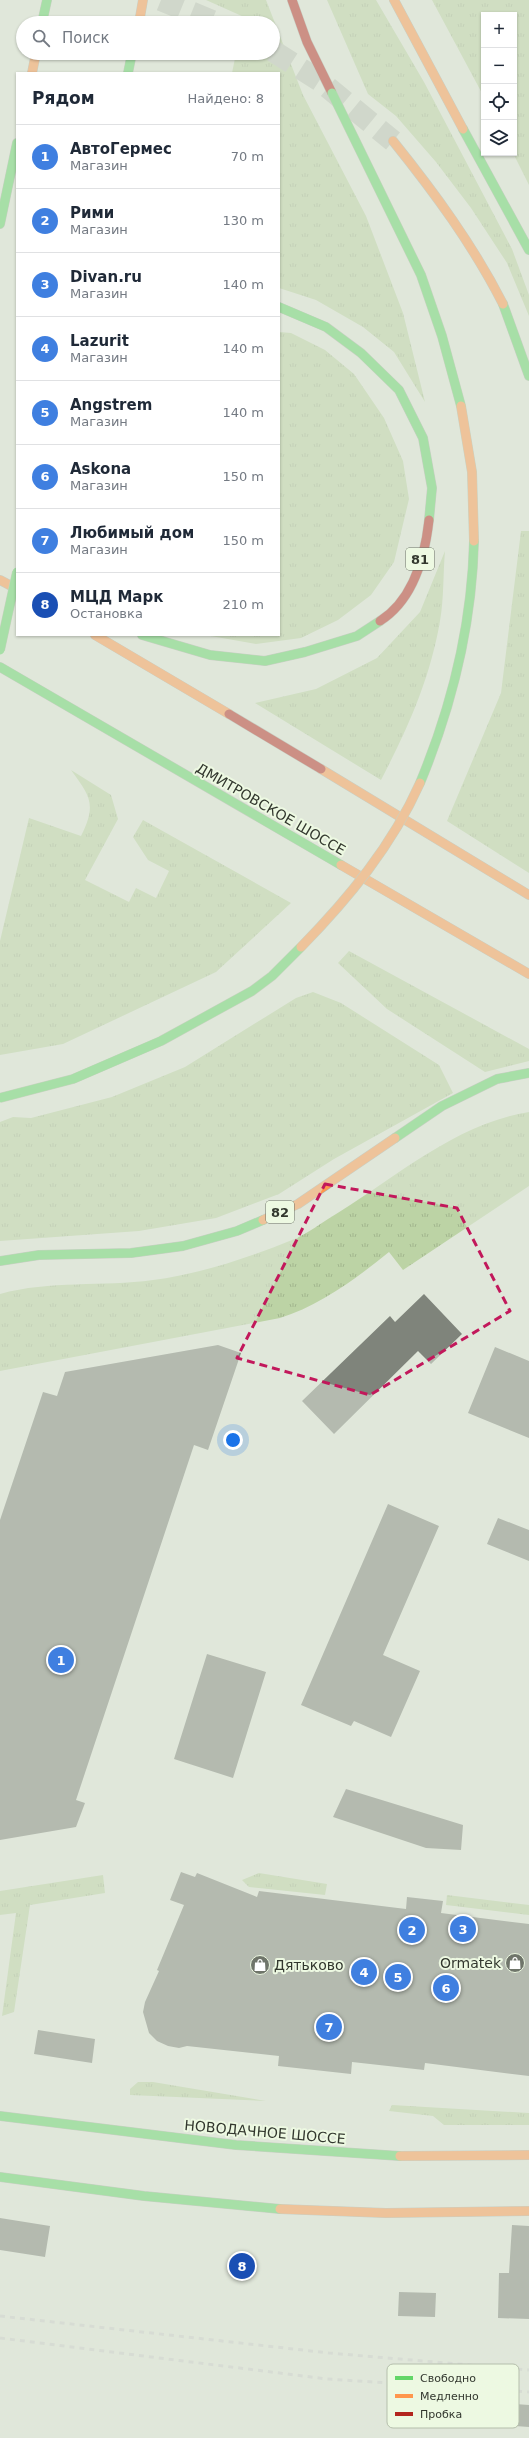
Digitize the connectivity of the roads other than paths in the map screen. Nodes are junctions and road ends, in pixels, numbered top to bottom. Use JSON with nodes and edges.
{"nodes":[{"id":1,"x":47,"y":0,"type":"edge"},
{"id":2,"x":143,"y":0,"type":"edge"},
{"id":3,"x":292,"y":0,"type":"edge"},
{"id":4,"x":394,"y":0,"type":"edge"},
{"id":5,"x":44,"y":16,"type":"edge"},
{"id":6,"x":140,"y":16,"type":"edge"},
{"id":7,"x":35,"y":60,"type":"edge"},
{"id":8,"x":131,"y":60,"type":"edge"},
{"id":9,"x":32,"y":72,"type":"edge"},
{"id":10,"x":128,"y":72,"type":"edge"},
{"id":11,"x":393,"y":141,"type":"tunnel mouth"},
{"id":12,"x":16,"y":148,"type":"edge"},
{"id":13,"x":0,"y":224,"type":"edge"},
{"id":14,"x":529,"y":250,"type":"edge"},
{"id":15,"x":280,"y":307,"type":"edge"},
{"id":16,"x":529,"y":376,"type":"edge"},
{"id":17,"x":16,"y":577,"type":"edge"},
{"id":18,"x":0,"y":580,"type":"edge"},
{"id":19,"x":16,"y":588,"type":"edge"},
{"id":20,"x":97,"y":636,"type":"edge"},
{"id":21,"x":145,"y":636,"type":"edge"},
{"id":22,"x":0,"y":650,"type":"edge"},
{"id":23,"x":0,"y":668,"type":"edge"},
{"id":24,"x":529,"y":895,"type":"edge"},
{"id":25,"x":529,"y":974,"type":"edge"},
{"id":26,"x":529,"y":1072,"type":"edge"},
{"id":27,"x":0,"y":1098,"type":"edge"},
{"id":28,"x":0,"y":1261,"type":"edge"},
{"id":29,"x":0,"y":2116,"type":"edge"},
{"id":30,"x":529,"y":2155,"type":"edge"},
{"id":31,"x":0,"y":2177,"type":"edge"},
{"id":32,"x":529,"y":2211,"type":"edge"}],
"edges":[{"from":1,"to":5,"type":"main road"},
{"from":2,"to":6,"type":"main road"},
{"from":3,"to":27,"type":"main road","bridge":true},
{"from":4,"to":14,"type":"main road"},
{"from":7,"to":9,"type":"main road"},
{"from":8,"to":10,"type":"main road"},
{"from":11,"to":16,"type":"main road"},
{"from":12,"to":13,"type":"main road"},
{"from":15,"to":21,"type":"main road","number":"81"},
{"from":17,"to":22,"type":"main road","bridge":true},
{"from":18,"to":19,"type":"main road"},
{"from":20,"to":24,"type":"main road"},
{"from":23,"to":25,"type":"main road","name":"ДМИТРОВСКОЕ ШОССЕ"},
{"from":26,"to":28,"type":"main road","number":"82"},
{"from":29,"to":30,"type":"main road","name":"НОВОДАЧНОЕ ШОССЕ"},
{"from":31,"to":32,"type":"main road"}]}
